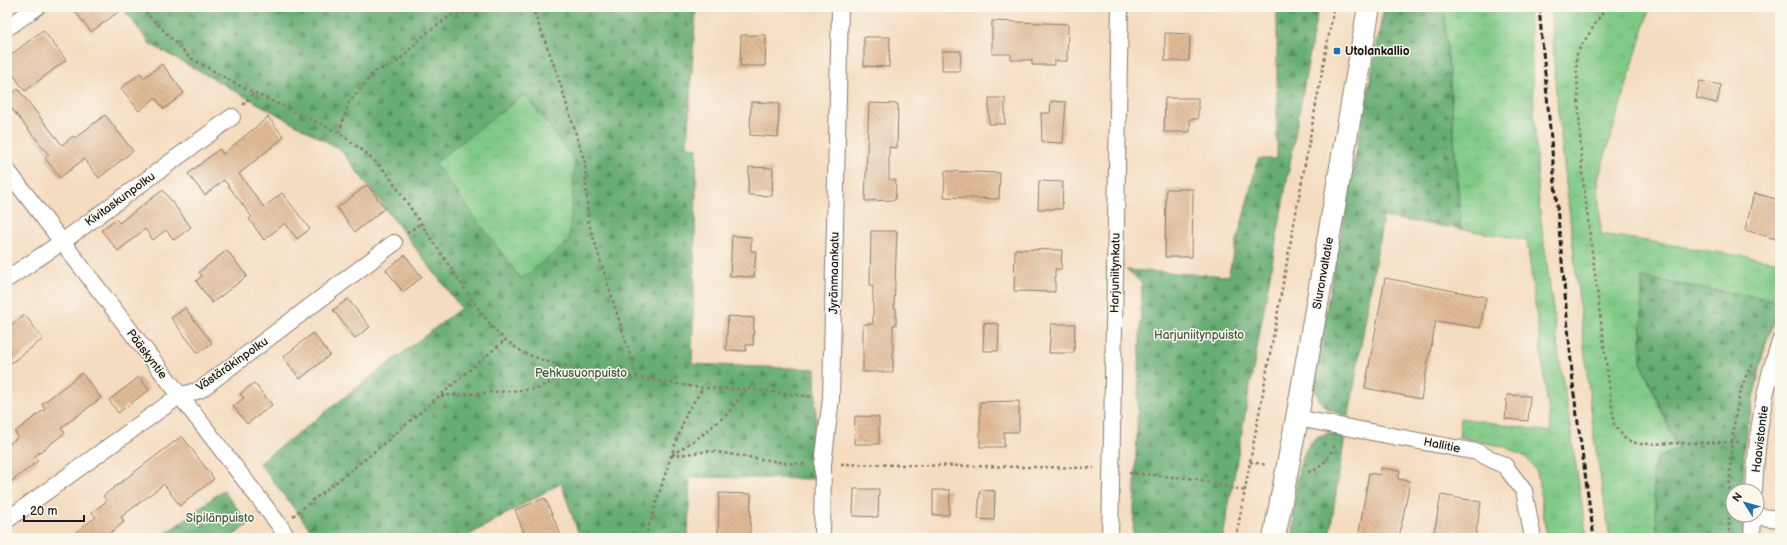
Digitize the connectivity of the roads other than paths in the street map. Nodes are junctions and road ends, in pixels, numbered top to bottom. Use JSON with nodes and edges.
{"nodes":[{"id":1,"x":37,"y":7,"type":"edge"},
{"id":2,"x":840,"y":7,"type":"edge"},
{"id":3,"x":1120,"y":7,"type":"edge"},
{"id":4,"x":1369,"y":7,"type":"edge"},
{"id":5,"x":7,"y":28,"type":"edge"},
{"id":6,"x":232,"y":117,"type":"dead end"},
{"id":7,"x":7,"y":170,"type":"edge"},
{"id":8,"x":62,"y":242,"type":"junction"},
{"id":9,"x":394,"y":243,"type":"dead end"},
{"id":10,"x":7,"y":279,"type":"edge"},
{"id":11,"x":1780,"y":342,"type":"edge"},
{"id":12,"x":179,"y":396,"type":"junction"},
{"id":13,"x":1297,"y":418,"type":"junction"},
{"id":14,"x":1755,"y":483,"type":"edge"},
{"id":15,"x":1765,"y":516,"type":"edge"},
{"id":16,"x":1780,"y":518,"type":"edge"},
{"id":17,"x":7,"y":520,"type":"edge"},
{"id":18,"x":1753,"y":523,"type":"edge"},
{"id":19,"x":284,"y":532,"type":"edge"},
{"id":20,"x":822,"y":538,"type":"edge"},
{"id":21,"x":1110,"y":538,"type":"edge"},
{"id":22,"x":1274,"y":538,"type":"edge"},
{"id":23,"x":1533,"y":538,"type":"edge"},
{"id":24,"x":1752,"y":538,"type":"edge"}],
"edges":[{"from":1,"to":5,"type":"street"},
{"from":2,"to":20,"type":"street","name":"Jyränmaankatu"},
{"from":3,"to":21,"type":"street","name":"Harjuniitynkatu"},
{"from":4,"to":13,"type":"main road","name":"Siuronvaltatie"},
{"from":6,"to":8,"type":"street","name":"Kivitaskunpolku"},
{"from":7,"to":8,"type":"street","name":"Pääskyntie"},
{"from":8,"to":10,"type":"street","name":"Kivitaskunpolku"},
{"from":8,"to":12,"type":"street","name":"Pääskyntie"},
{"from":9,"to":12,"type":"street","name":"Västäräkinpolku"},
{"from":11,"to":14,"type":"street","name":"Haavistontie"},
{"from":12,"to":17,"type":"street","name":"Västäräkinpolku"},
{"from":12,"to":19,"type":"street","name":"Pääskyntie"},
{"from":13,"to":22,"type":"main road","name":"Siuronvaltatie"},
{"from":13,"to":23,"type":"street","name":"Hallitie"},
{"from":15,"to":16,"type":"street"},
{"from":18,"to":24,"type":"street"}]}
